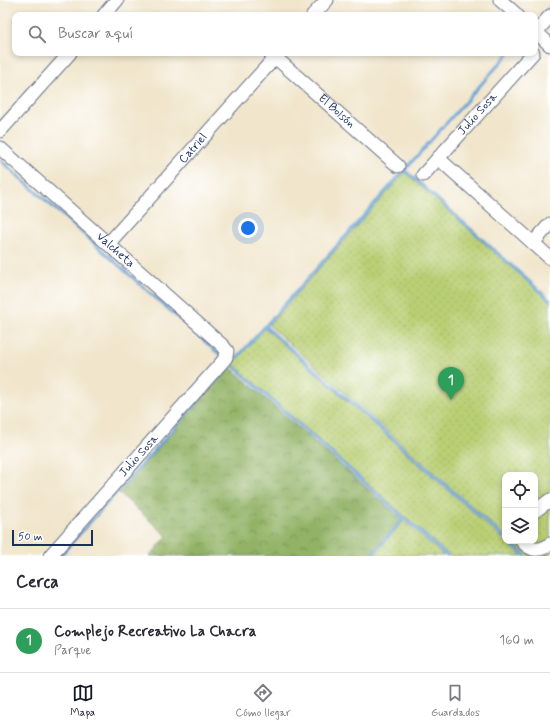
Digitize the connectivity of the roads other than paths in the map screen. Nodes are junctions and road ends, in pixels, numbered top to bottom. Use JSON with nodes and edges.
{"nodes":[{"id":1,"x":117,"y":0,"type":"edge"},
{"id":2,"x":327,"y":0,"type":"edge"},
{"id":3,"x":500,"y":0,"type":"edge"},
{"id":4,"x":107,"y":12,"type":"edge"},
{"id":5,"x":316,"y":12,"type":"edge"},
{"id":6,"x":514,"y":12,"type":"edge"},
{"id":7,"x":550,"y":16,"type":"edge"},
{"id":8,"x":541,"y":37,"type":"edge"},
{"id":9,"x":67,"y":56,"type":"edge"},
{"id":10,"x":276,"y":56,"type":"edge"},
{"id":11,"x":278,"y":56,"type":"edge"},
{"id":12,"x":530,"y":56,"type":"edge"},
{"id":13,"x":0,"y":131,"type":"edge"},
{"id":14,"x":0,"y":148,"type":"edge"},
{"id":15,"x":438,"y":158,"type":"junction"},
{"id":16,"x":398,"y":166,"type":"dead end"},
{"id":17,"x":423,"y":175,"type":"dead end"},
{"id":18,"x":550,"y":224,"type":"edge"},
{"id":19,"x":533,"y":243,"type":"junction"},
{"id":20,"x":108,"y":244,"type":"junction"},
{"id":21,"x":550,"y":258,"type":"edge"},
{"id":22,"x":227,"y":354,"type":"joint"},
{"id":23,"x":550,"y":500,"type":"edge"},
{"id":24,"x":538,"y":509,"type":"edge"},
{"id":25,"x":525,"y":544,"type":"edge"},
{"id":26,"x":550,"y":544,"type":"edge"},
{"id":27,"x":50,"y":556,"type":"edge"}],
"edges":[{"from":1,"to":4,"type":"street"},
{"from":2,"to":5,"type":"street"},
{"from":3,"to":6,"type":"street"},
{"from":7,"to":8,"type":"street"},
{"from":9,"to":13,"type":"street"},
{"from":10,"to":20,"type":"street","name":"Catriel"},
{"from":11,"to":16,"type":"street","name":"El Bolsón"},
{"from":12,"to":15,"type":"street","name":"Julio Sosa"},
{"from":14,"to":20,"type":"street","name":"Valcheta"},
{"from":15,"to":17,"type":"street","name":"Julio Sosa"},
{"from":15,"to":19,"type":"street"},
{"from":18,"to":19,"type":"street"},
{"from":19,"to":21,"type":"street"},
{"from":20,"to":22,"type":"street","name":"Valcheta"},
{"from":22,"to":27,"type":"street","name":"Julio Sosa"},
{"from":23,"to":24,"type":"street"},
{"from":25,"to":26,"type":"street"}]}
